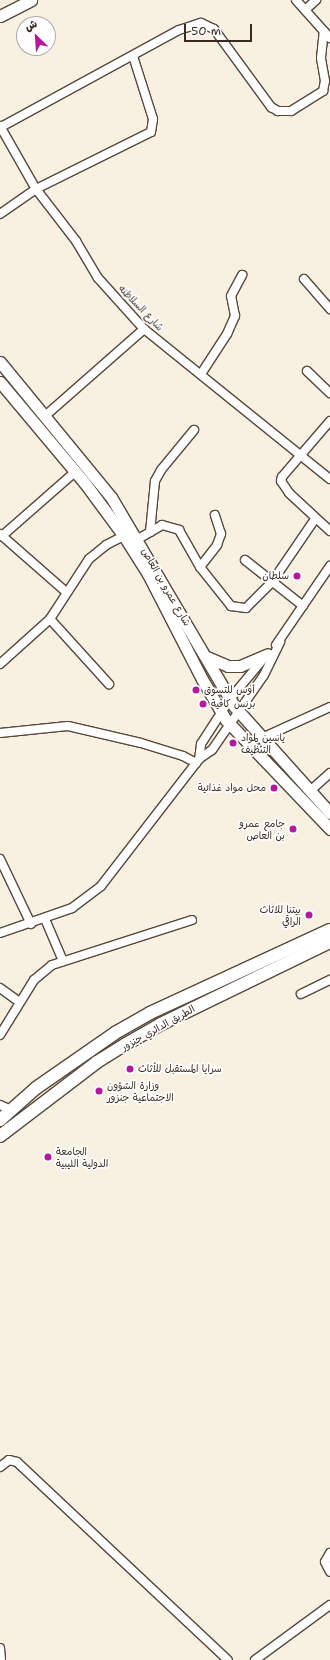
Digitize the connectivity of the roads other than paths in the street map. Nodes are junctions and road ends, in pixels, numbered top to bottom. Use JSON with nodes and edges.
{"nodes":[{"id":1,"x":31,"y":0,"type":"edge"},
{"id":2,"x":296,"y":0,"type":"edge"},
{"id":3,"x":316,"y":0,"type":"edge"},
{"id":4,"x":305,"y":10,"type":"junction"},
{"id":5,"x":0,"y":16,"type":"edge"},
{"id":6,"x":324,"y":31,"type":"junction"},
{"id":7,"x":330,"y":38,"type":"edge"},
{"id":8,"x":133,"y":56,"type":"junction"},
{"id":9,"x":0,"y":127,"type":"edge"},
{"id":10,"x":36,"y":189,"type":"junction"},
{"id":11,"x":0,"y":214,"type":"edge"},
{"id":12,"x":242,"y":275,"type":"dead end"},
{"id":13,"x":304,"y":279,"type":"dead end"},
{"id":14,"x":330,"y":309,"type":"edge"},
{"id":15,"x":144,"y":329,"type":"junction"},
{"id":16,"x":0,"y":362,"type":"edge"},
{"id":17,"x":307,"y":371,"type":"dead end"},
{"id":18,"x":201,"y":374,"type":"junction"},
{"id":19,"x":0,"y":382,"type":"edge"},
{"id":20,"x":330,"y":393,"type":"edge"},
{"id":21,"x":44,"y":416,"type":"junction"},
{"id":22,"x":330,"y":421,"type":"edge"},
{"id":23,"x":194,"y":430,"type":"dead end"},
{"id":24,"x":301,"y":454,"type":"junction"},
{"id":25,"x":76,"y":472,"type":"junction"},
{"id":26,"x":330,"y":479,"type":"edge"},
{"id":27,"x":215,"y":515,"type":"dead end"},
{"id":28,"x":315,"y":519,"type":"junction"},
{"id":29,"x":330,"y":531,"type":"edge"},
{"id":30,"x":150,"y":532,"type":"junction"},
{"id":31,"x":1,"y":535,"type":"edge"},
{"id":32,"x":124,"y":536,"type":"junction"},
{"id":33,"x":138,"y":540,"type":"junction"},
{"id":34,"x":245,"y":560,"type":"dead end"},
{"id":35,"x":330,"y":566,"type":"edge"},
{"id":36,"x":200,"y":567,"type":"junction"},
{"id":37,"x":272,"y":582,"type":"junction"},
{"id":38,"x":66,"y":592,"type":"junction"},
{"id":39,"x":303,"y":606,"type":"junction"},
{"id":40,"x":50,"y":619,"type":"junction"},
{"id":41,"x":280,"y":642,"type":"junction"},
{"id":42,"x":268,"y":654,"type":"junction"},
{"id":43,"x":206,"y":656,"type":"junction"},
{"id":44,"x":0,"y":664,"type":"edge"},
{"id":45,"x":109,"y":684,"type":"dead end"},
{"id":46,"x":230,"y":699,"type":"junction"},
{"id":47,"x":330,"y":707,"type":"edge"},
{"id":48,"x":238,"y":711,"type":"junction"},
{"id":49,"x":222,"y":712,"type":"junction"},
{"id":50,"x":230,"y":724,"type":"junction"},
{"id":51,"x":0,"y":733,"type":"edge"},
{"id":52,"x":262,"y":738,"type":"junction"},
{"id":53,"x":197,"y":761,"type":"junction"},
{"id":54,"x":330,"y":773,"type":"edge"},
{"id":55,"x":310,"y":791,"type":"junction"},
{"id":56,"x":330,"y":813,"type":"edge"},
{"id":57,"x":330,"y":829,"type":"edge"},
{"id":58,"x":0,"y":859,"type":"edge"},
{"id":59,"x":45,"y":919,"type":"junction"},
{"id":60,"x":192,"y":920,"type":"dead end"},
{"id":61,"x":31,"y":924,"type":"junction"},
{"id":62,"x":330,"y":930,"type":"edge"},
{"id":63,"x":0,"y":934,"type":"edge"},
{"id":64,"x":330,"y":942,"type":"edge"},
{"id":65,"x":63,"y":961,"type":"junction"},
{"id":66,"x":330,"y":980,"type":"edge"},
{"id":67,"x":0,"y":988,"type":"edge"},
{"id":68,"x":301,"y":994,"type":"dead end"},
{"id":69,"x":19,"y":1002,"type":"junction"},
{"id":70,"x":0,"y":1035,"type":"edge"},
{"id":71,"x":5,"y":1108,"type":"edge"},
{"id":72,"x":0,"y":1120,"type":"edge"},
{"id":73,"x":0,"y":1136,"type":"edge"},
{"id":74,"x":0,"y":1467,"type":"edge"},
{"id":75,"x":330,"y":1552,"type":"edge"},
{"id":76,"x":330,"y":1572,"type":"edge"},
{"id":77,"x":330,"y":1605,"type":"edge"},
{"id":78,"x":0,"y":1648,"type":"edge"},
{"id":79,"x":1,"y":1660,"type":"edge"},
{"id":80,"x":228,"y":1660,"type":"edge"},
{"id":81,"x":255,"y":1660,"type":"edge"}],
"edges":[{"from":1,"to":5,"type":"street"},
{"from":2,"to":4,"type":"street"},
{"from":3,"to":4,"type":"street"},
{"from":4,"to":6,"type":"street"},
{"from":6,"to":7,"type":"street"},
{"from":6,"to":8,"type":"street"},
{"from":8,"to":9,"type":"street"},
{"from":8,"to":10,"type":"street"},
{"from":9,"to":10,"type":"street","name":"شارع السلاطنه"},
{"from":10,"to":11,"type":"street"},
{"from":10,"to":15,"type":"street","name":"شارع السلاطنه"},
{"from":12,"to":18,"type":"street"},
{"from":13,"to":14,"type":"street"},
{"from":15,"to":18,"type":"street","name":"شارع السلاطنه"},
{"from":15,"to":21,"type":"street"},
{"from":16,"to":21,"type":"street","name":"شارع عمرو بن العاص"},
{"from":17,"to":20,"type":"street"},
{"from":18,"to":24,"type":"street","name":"شارع السلاطنه"},
{"from":19,"to":25,"type":"street"},
{"from":21,"to":33,"type":"street","name":"شارع عمرو بن العاص"},
{"from":22,"to":24,"type":"street"},
{"from":23,"to":30,"type":"street"},
{"from":24,"to":26,"type":"street","name":"شارع السلاطنه"},
{"from":24,"to":28,"type":"street"},
{"from":25,"to":31,"type":"street"},
{"from":25,"to":32,"type":"street"},
{"from":27,"to":36,"type":"street"},
{"from":28,"to":29,"type":"street"},
{"from":28,"to":37,"type":"street"},
{"from":30,"to":33,"type":"street"},
{"from":30,"to":36,"type":"street"},
{"from":31,"to":38,"type":"street"},
{"from":32,"to":38,"type":"street"},
{"from":32,"to":49,"type":"street"},
{"from":33,"to":43,"type":"street","name":"شارع عمرو بن العاص"},
{"from":34,"to":37,"type":"street"},
{"from":35,"to":39,"type":"street"},
{"from":36,"to":37,"type":"street"},
{"from":37,"to":39,"type":"street"},
{"from":38,"to":40,"type":"street"},
{"from":39,"to":41,"type":"street"},
{"from":40,"to":44,"type":"street"},
{"from":40,"to":45,"type":"street"},
{"from":41,"to":42,"type":"street"},
{"from":41,"to":48,"type":"street"},
{"from":42,"to":43,"type":"street"},
{"from":42,"to":46,"type":"street"},
{"from":43,"to":46,"type":"street","name":"شارع عمرو بن العاص"},
{"from":46,"to":48,"type":"street","name":"شارع عمرو بن العاص"},
{"from":46,"to":49,"type":"street"},
{"from":47,"to":52,"type":"street"},
{"from":48,"to":50,"type":"street"},
{"from":48,"to":52,"type":"street","name":"شارع عمرو بن العاص"},
{"from":49,"to":50,"type":"street"},
{"from":49,"to":53,"type":"street"},
{"from":50,"to":53,"type":"street"},
{"from":50,"to":57,"type":"street"},
{"from":51,"to":53,"type":"street"},
{"from":52,"to":55,"type":"street","name":"شارع عمرو بن العاص"},
{"from":53,"to":59,"type":"street"},
{"from":54,"to":55,"type":"street"},
{"from":55,"to":56,"type":"street","name":"شارع عمرو بن العاص"},
{"from":58,"to":61,"type":"street"},
{"from":59,"to":61,"type":"street"},
{"from":59,"to":65,"type":"street"},
{"from":60,"to":65,"type":"street"},
{"from":61,"to":63,"type":"street"},
{"from":62,"to":71,"type":"main road","name":"الطريق الدائري جنزور"},
{"from":64,"to":73,"type":"main road","name":"الطريق الدائري جنزور"},
{"from":65,"to":69,"type":"street"},
{"from":66,"to":68,"type":"street"},
{"from":67,"to":69,"type":"street"},
{"from":69,"to":70,"type":"street"},
{"from":71,"to":72,"type":"main road","name":"الطريق الدائري جنزور"},
{"from":74,"to":80,"type":"street"},
{"from":75,"to":76,"type":"street"},
{"from":77,"to":81,"type":"street"},
{"from":78,"to":79,"type":"street"}]}
